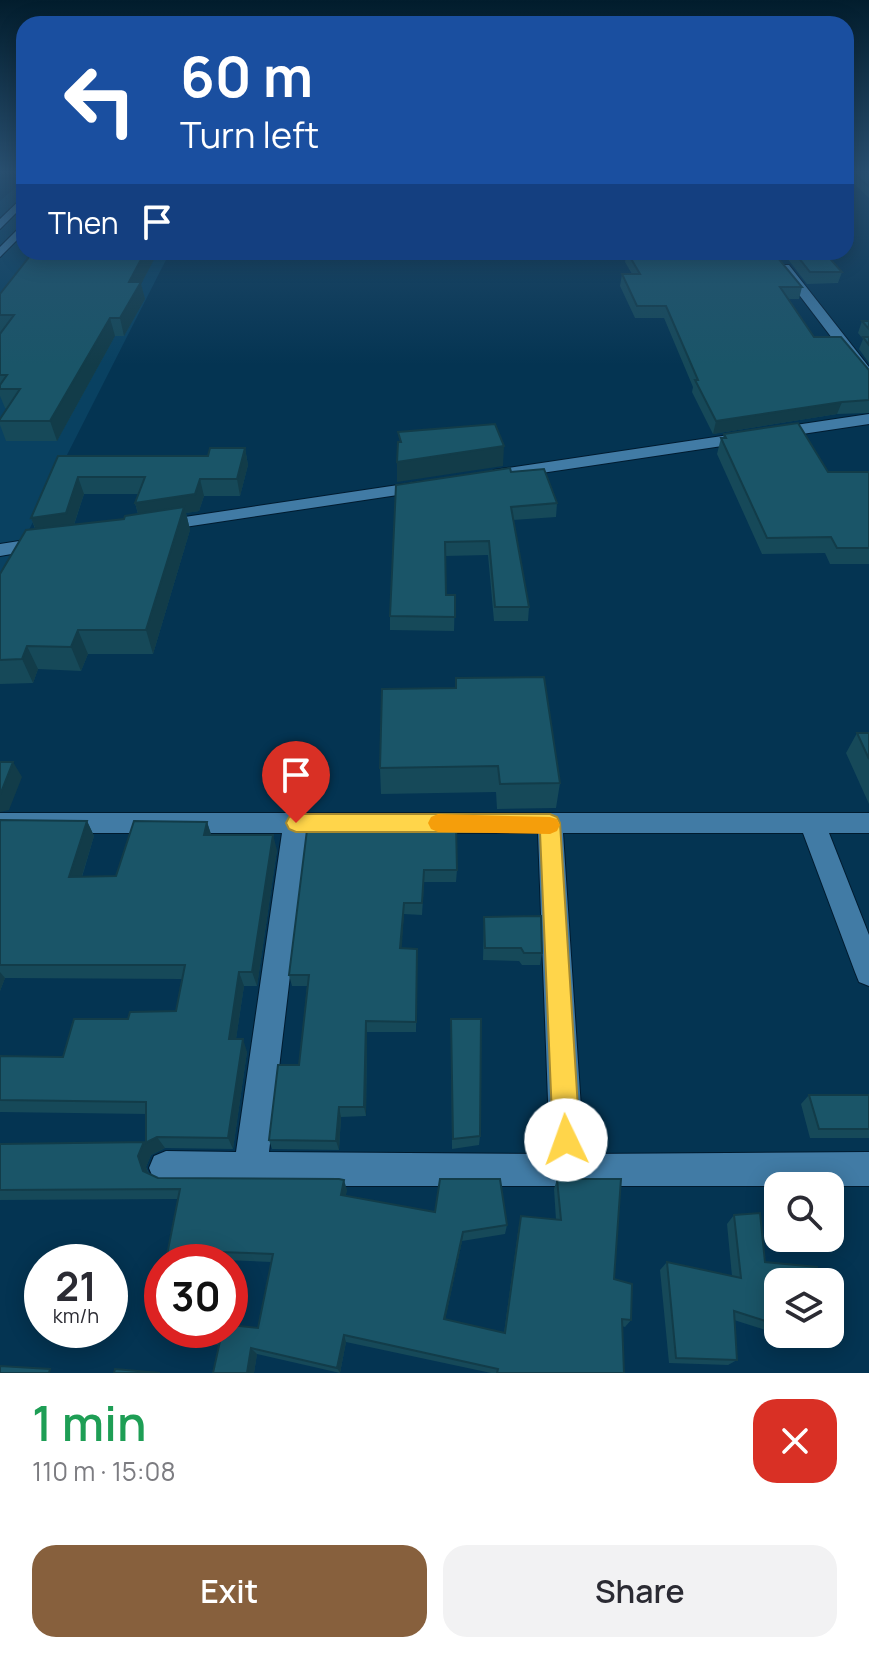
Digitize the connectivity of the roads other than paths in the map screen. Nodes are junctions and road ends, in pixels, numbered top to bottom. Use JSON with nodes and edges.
{"nodes":[{"id":1,"x":15,"y":237,"type":"edge"},
{"id":2,"x":0,"y":254,"type":"edge"},
{"id":3,"x":779,"y":260,"type":"edge"},
{"id":4,"x":869,"y":377,"type":"edge"},
{"id":5,"x":869,"y":419,"type":"edge"},
{"id":6,"x":479,"y":478,"type":"edge"},
{"id":7,"x":448,"y":482,"type":"edge"},
{"id":8,"x":136,"y":529,"type":"edge"},
{"id":9,"x":58,"y":541,"type":"edge"},
{"id":10,"x":27,"y":546,"type":"junction"},
{"id":11,"x":0,"y":550,"type":"edge"},
{"id":12,"x":14,"y":571,"type":"edge"},
{"id":13,"x":0,"y":823,"type":"edge"},
{"id":14,"x":296,"y":823,"type":"junction"},
{"id":15,"x":550,"y":823,"type":"junction"},
{"id":16,"x":812,"y":823,"type":"junction"},
{"id":17,"x":869,"y":823,"type":"edge"},
{"id":18,"x":869,"y":972,"type":"edge"},
{"id":19,"x":166,"y":1168,"type":"dead end"},
{"id":20,"x":250,"y":1169,"type":"junction"},
{"id":21,"x":869,"y":1169,"type":"edge"},
{"id":22,"x":568,"y":1171,"type":"junction"}],
"edges":[{"from":1,"to":2,"type":"street"},
{"from":3,"to":4,"type":"street"},
{"from":5,"to":6,"type":"street"},
{"from":7,"to":8,"type":"street"},
{"from":9,"to":10,"type":"street"},
{"from":10,"to":11,"type":"street"},
{"from":10,"to":12,"type":"street"},
{"from":13,"to":14,"type":"street"},
{"from":14,"to":15,"type":"street"},
{"from":14,"to":20,"type":"street"},
{"from":15,"to":16,"type":"street"},
{"from":15,"to":22,"type":"street"},
{"from":16,"to":17,"type":"street"},
{"from":16,"to":18,"type":"street"},
{"from":19,"to":20,"type":"street"},
{"from":20,"to":22,"type":"street"},
{"from":21,"to":22,"type":"street"}]}
